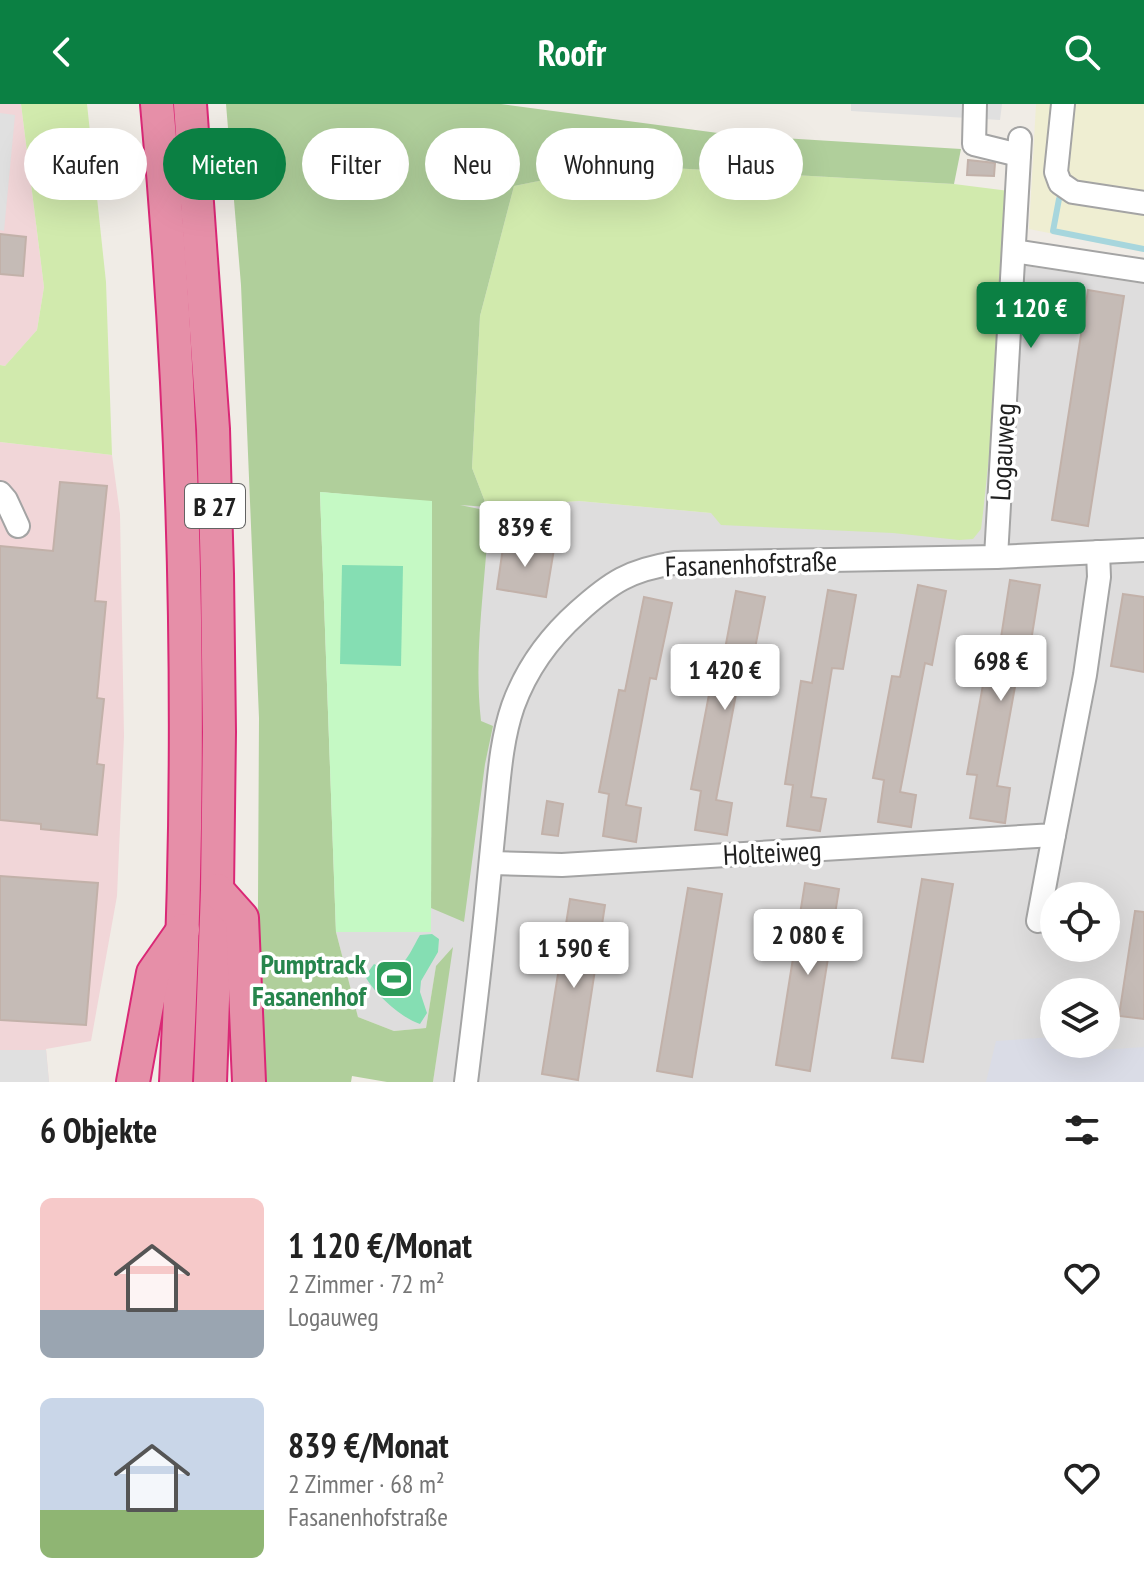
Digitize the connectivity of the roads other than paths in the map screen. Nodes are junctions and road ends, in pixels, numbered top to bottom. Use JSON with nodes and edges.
{"nodes":[{"id":1,"x":157,"y":104,"type":"edge"},
{"id":2,"x":975,"y":104,"type":"edge"},
{"id":3,"x":1063,"y":104,"type":"edge"},
{"id":4,"x":192,"y":110,"type":"edge"},
{"id":5,"x":1144,"y":203,"type":"edge"},
{"id":6,"x":1014,"y":251,"type":"junction"},
{"id":7,"x":1144,"y":271,"type":"edge"},
{"id":8,"x":0,"y":493,"type":"edge"},
{"id":9,"x":18,"y":526,"type":"dead end"},
{"id":10,"x":1144,"y":550,"type":"edge"},
{"id":11,"x":1098,"y":552,"type":"junction"},
{"id":12,"x":996,"y":557,"type":"junction"},
{"id":13,"x":1054,"y":835,"type":"junction"},
{"id":14,"x":491,"y":863,"type":"junction"},
{"id":15,"x":217,"y":890,"type":"junction"},
{"id":16,"x":1038,"y":921,"type":"dead end"},
{"id":17,"x":183,"y":930,"type":"junction"},
{"id":18,"x":133,"y":1082,"type":"edge"},
{"id":19,"x":176,"y":1082,"type":"edge"},
{"id":20,"x":210,"y":1082,"type":"edge"},
{"id":21,"x":249,"y":1082,"type":"edge"},
{"id":22,"x":466,"y":1082,"type":"edge"}],
"edges":[{"from":1,"to":17,"type":"highway","number":"B 27"},
{"from":2,"to":6,"type":"street","name":"Logauweg"},
{"from":3,"to":5,"type":"street"},
{"from":4,"to":15,"type":"highway","number":"B 27"},
{"from":6,"to":7,"type":"street"},
{"from":6,"to":12,"type":"street","name":"Logauweg"},
{"from":8,"to":9,"type":"street"},
{"from":10,"to":11,"type":"street","name":"Fasanenhofstraße"},
{"from":11,"to":12,"type":"street","name":"Fasanenhofstraße"},
{"from":11,"to":13,"type":"street"},
{"from":12,"to":14,"type":"street","name":"Fasanenhofstraße"},
{"from":13,"to":14,"type":"street","name":"Holteiweg"},
{"from":13,"to":16,"type":"street"},
{"from":14,"to":22,"type":"street","name":"Fasanenhofstraße"},
{"from":15,"to":20,"type":"highway","number":"B 27"},
{"from":15,"to":21,"type":"highway"},
{"from":17,"to":18,"type":"highway"},
{"from":17,"to":19,"type":"highway","number":"B 27"}]}
